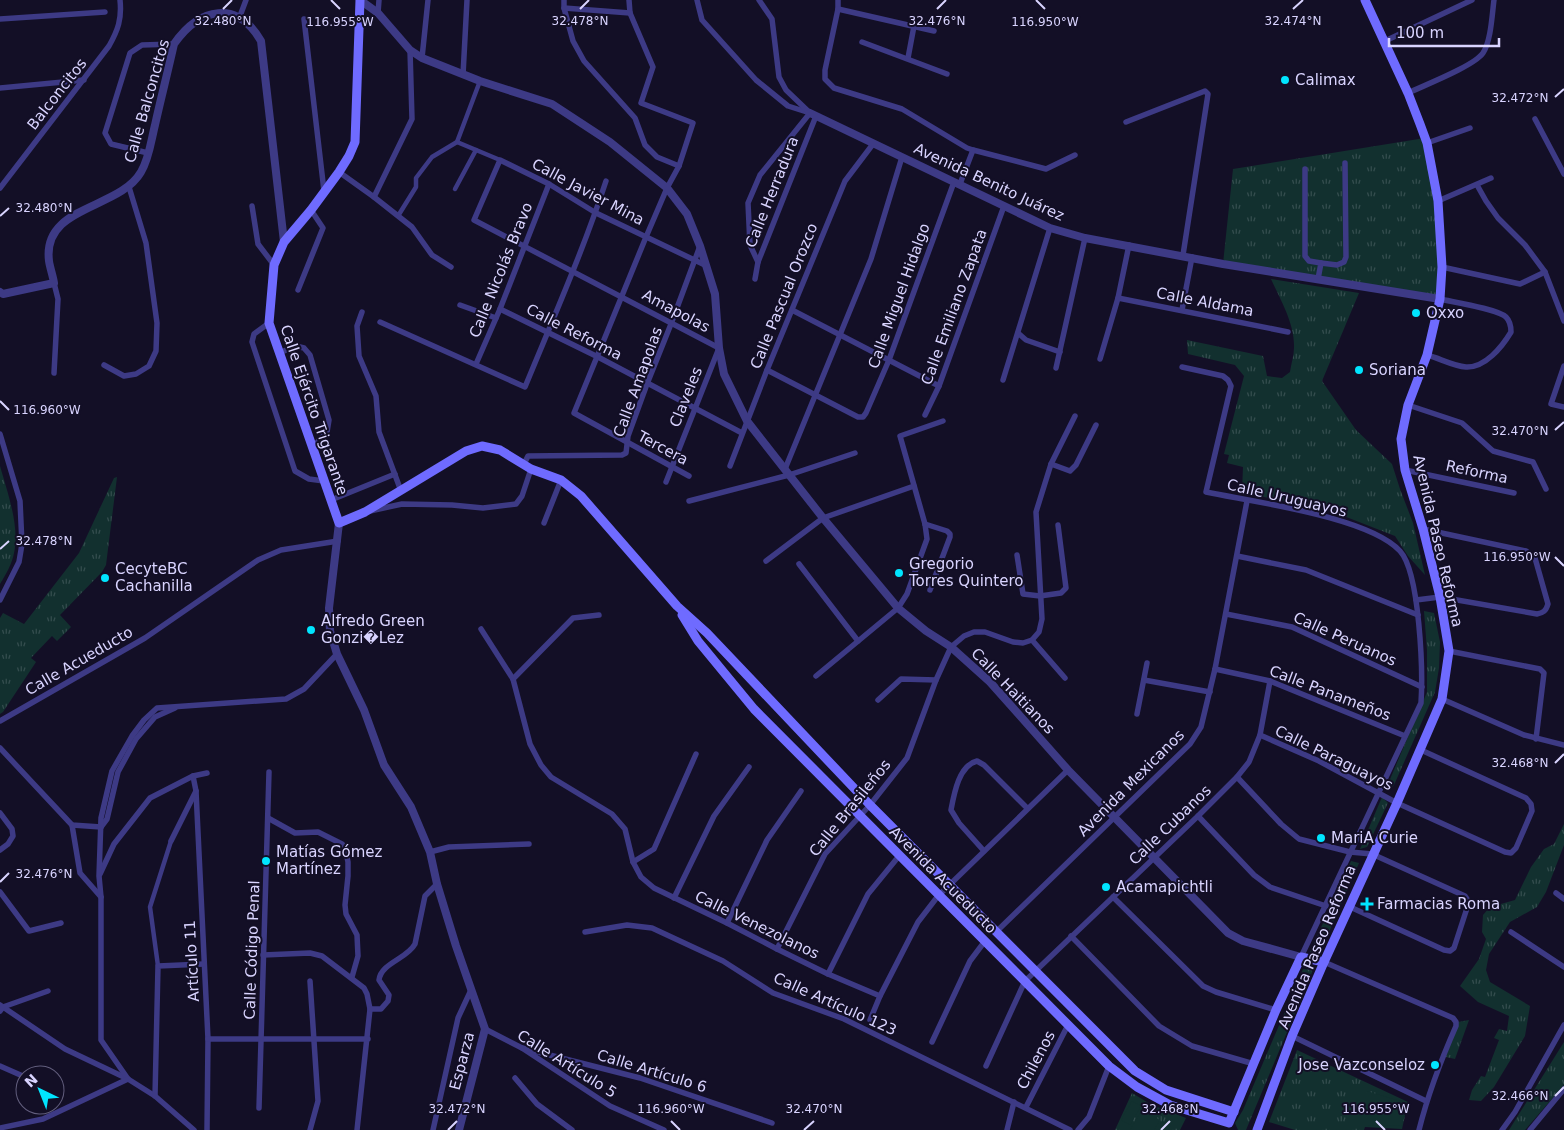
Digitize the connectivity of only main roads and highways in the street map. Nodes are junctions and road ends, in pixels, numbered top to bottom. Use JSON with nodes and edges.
{"nodes":[{"id":1,"x":360,"y":0,"type":"edge"},
{"id":2,"x":1365,"y":0,"type":"edge"},
{"id":3,"x":339,"y":523,"type":"joint"},
{"id":4,"x":677,"y":606,"type":"junction"},
{"id":5,"x":1324,"y":962,"type":"junction"},
{"id":6,"x":1234,"y":1112,"type":"junction"},
{"id":7,"x":1229,"y":1124,"type":"joint"},
{"id":8,"x":1259,"y":1129,"type":"edge"}],
"edges":[{"from":1,"to":3,"type":"main road","name":"Calle Ejército Trigarante"},
{"from":2,"to":5,"type":"main road","name":"Avenida Paseo Reforma"},
{"from":3,"to":4,"type":"main road","name":"Avenida Acueducto"},
{"from":4,"to":6,"type":"main road","name":"Avenida Acueducto"},
{"from":4,"to":7,"type":"main road","name":"Avenida Acueducto"},
{"from":5,"to":6,"type":"main road","name":"Avenida Paseo Reforma"},
{"from":5,"to":8,"type":"main road","name":"Avenida Paseo Reforma"},
{"from":6,"to":7,"type":"main road","name":"Avenida Paseo Reforma"}]}
